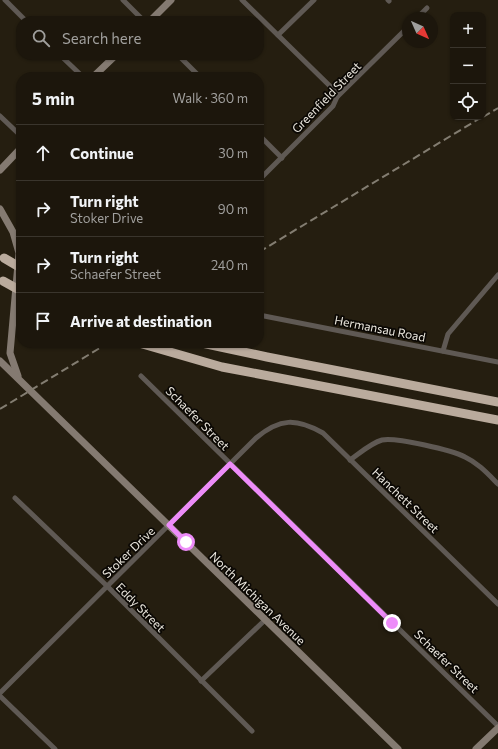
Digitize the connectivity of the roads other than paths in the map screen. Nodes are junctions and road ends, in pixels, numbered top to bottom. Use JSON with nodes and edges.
{"nodes":[{"id":1,"x":5,"y":0,"type":"edge"},
{"id":2,"x":123,"y":0,"type":"edge"},
{"id":3,"x":171,"y":0,"type":"edge"},
{"id":4,"x":242,"y":0,"type":"edge"},
{"id":5,"x":314,"y":0,"type":"edge"},
{"id":6,"x":427,"y":8,"type":"dead end"},
{"id":7,"x":423,"y":12,"type":"edge"},
{"id":8,"x":21,"y":16,"type":"edge"},
{"id":9,"x":139,"y":16,"type":"edge"},
{"id":10,"x":155,"y":16,"type":"edge"},
{"id":11,"x":258,"y":16,"type":"edge"},
{"id":12,"x":264,"y":21,"type":"edge"},
{"id":13,"x":402,"y":33,"type":"edge"},
{"id":14,"x":278,"y":35,"type":"junction"},
{"id":15,"x":65,"y":60,"type":"edge"},
{"id":16,"x":111,"y":60,"type":"edge"},
{"id":17,"x":183,"y":60,"type":"edge"},
{"id":18,"x":78,"y":72,"type":"edge"},
{"id":19,"x":98,"y":72,"type":"edge"},
{"id":20,"x":195,"y":72,"type":"edge"},
{"id":21,"x":337,"y":98,"type":"junction"},
{"id":22,"x":0,"y":116,"type":"edge"},
{"id":23,"x":16,"y":131,"type":"edge"},
{"id":24,"x":264,"y":140,"type":"edge"},
{"id":25,"x":16,"y":153,"type":"edge"},
{"id":26,"x":282,"y":158,"type":"junction"},
{"id":27,"x":0,"y":170,"type":"edge"},
{"id":28,"x":264,"y":175,"type":"edge"},
{"id":29,"x":0,"y":209,"type":"edge"},
{"id":30,"x":16,"y":242,"type":"edge"},
{"id":31,"x":2,"y":257,"type":"edge"},
{"id":32,"x":16,"y":265,"type":"edge"},
{"id":33,"x":498,"y":275,"type":"edge"},
{"id":34,"x":1,"y":280,"type":"edge"},
{"id":35,"x":16,"y":286,"type":"edge"},
{"id":36,"x":16,"y":288,"type":"edge"},
{"id":37,"x":264,"y":316,"type":"edge"},
{"id":38,"x":156,"y":348,"type":"edge"},
{"id":39,"x":225,"y":348,"type":"edge"},
{"id":40,"x":443,"y":351,"type":"junction"},
{"id":41,"x":10,"y":353,"type":"junction"},
{"id":42,"x":0,"y":360,"type":"edge"},
{"id":43,"x":498,"y":362,"type":"edge"},
{"id":44,"x":141,"y":376,"type":"dead end"},
{"id":45,"x":19,"y":378,"type":"junction"},
{"id":46,"x":498,"y":402,"type":"edge"},
{"id":47,"x":498,"y":420,"type":"edge"},
{"id":48,"x":294,"y":422,"type":"joint"},
{"id":49,"x":350,"y":460,"type":"junction"},
{"id":50,"x":230,"y":464,"type":"junction"},
{"id":51,"x":498,"y":484,"type":"edge"},
{"id":52,"x":15,"y":498,"type":"dead end"},
{"id":53,"x":169,"y":525,"type":"junction"},
{"id":54,"x":107,"y":586,"type":"junction"},
{"id":55,"x":498,"y":604,"type":"edge"},
{"id":56,"x":265,"y":620,"type":"junction"},
{"id":57,"x":202,"y":681,"type":"junction"},
{"id":58,"x":0,"y":694,"type":"edge"},
{"id":59,"x":498,"y":727,"type":"edge"},
{"id":60,"x":252,"y":731,"type":"dead end"},
{"id":61,"x":55,"y":749,"type":"edge"},
{"id":62,"x":398,"y":749,"type":"edge"},
{"id":63,"x":476,"y":749,"type":"edge"}],
"edges":[{"from":1,"to":8,"type":"street"},
{"from":2,"to":9,"type":"street"},
{"from":3,"to":10,"type":"street"},
{"from":4,"to":11,"type":"street"},
{"from":5,"to":14,"type":"street"},
{"from":6,"to":7,"type":"street"},
{"from":12,"to":14,"type":"street"},
{"from":13,"to":21,"type":"street","name":"Greenfield Street"},
{"from":14,"to":21,"type":"street"},
{"from":15,"to":18,"type":"street"},
{"from":16,"to":19,"type":"street"},
{"from":17,"to":20,"type":"street"},
{"from":21,"to":26,"type":"street","name":"Greenfield Street"},
{"from":22,"to":23,"type":"street"},
{"from":24,"to":26,"type":"street"},
{"from":25,"to":27,"type":"street"},
{"from":26,"to":28,"type":"street","name":"Greenfield Street"},
{"from":29,"to":30,"type":"street"},
{"from":31,"to":32,"type":"highway","bridge":true},
{"from":33,"to":40,"type":"street"},
{"from":34,"to":36,"type":"highway","bridge":true},
{"from":35,"to":41,"type":"street"},
{"from":37,"to":40,"type":"street","name":"Hermansau Road"},
{"from":38,"to":47,"type":"highway"},
{"from":39,"to":46,"type":"highway"},
{"from":40,"to":43,"type":"street","name":"Hermansau Road"},
{"from":41,"to":42,"type":"street"},
{"from":41,"to":45,"type":"street"},
{"from":42,"to":45,"type":"street","name":"North Michigan Avenue"},
{"from":44,"to":50,"type":"street","name":"Schaefer Street"},
{"from":45,"to":53,"type":"street","name":"North Michigan Avenue"},
{"from":48,"to":49,"type":"street","name":"Hanchett Street"},
{"from":48,"to":50,"type":"street","name":"Stoker Drive"},
{"from":49,"to":51,"type":"street"},
{"from":49,"to":55,"type":"street","name":"Hanchett Street"},
{"from":50,"to":53,"type":"street","name":"Stoker Drive"},
{"from":50,"to":59,"type":"street","name":"Schaefer Street"},
{"from":52,"to":54,"type":"street","name":"Eddy Street"},
{"from":53,"to":54,"type":"street","name":"Stoker Drive"},
{"from":53,"to":56,"type":"street","name":"North Michigan Avenue"},
{"from":54,"to":57,"type":"street","name":"Eddy Street"},
{"from":54,"to":58,"type":"street","name":"Stoker Drive"},
{"from":56,"to":57,"type":"street"},
{"from":56,"to":62,"type":"street","name":"North Michigan Avenue"},
{"from":57,"to":60,"type":"street","name":"Eddy Street"},
{"from":58,"to":61,"type":"street"},
{"from":59,"to":63,"type":"street"}]}
